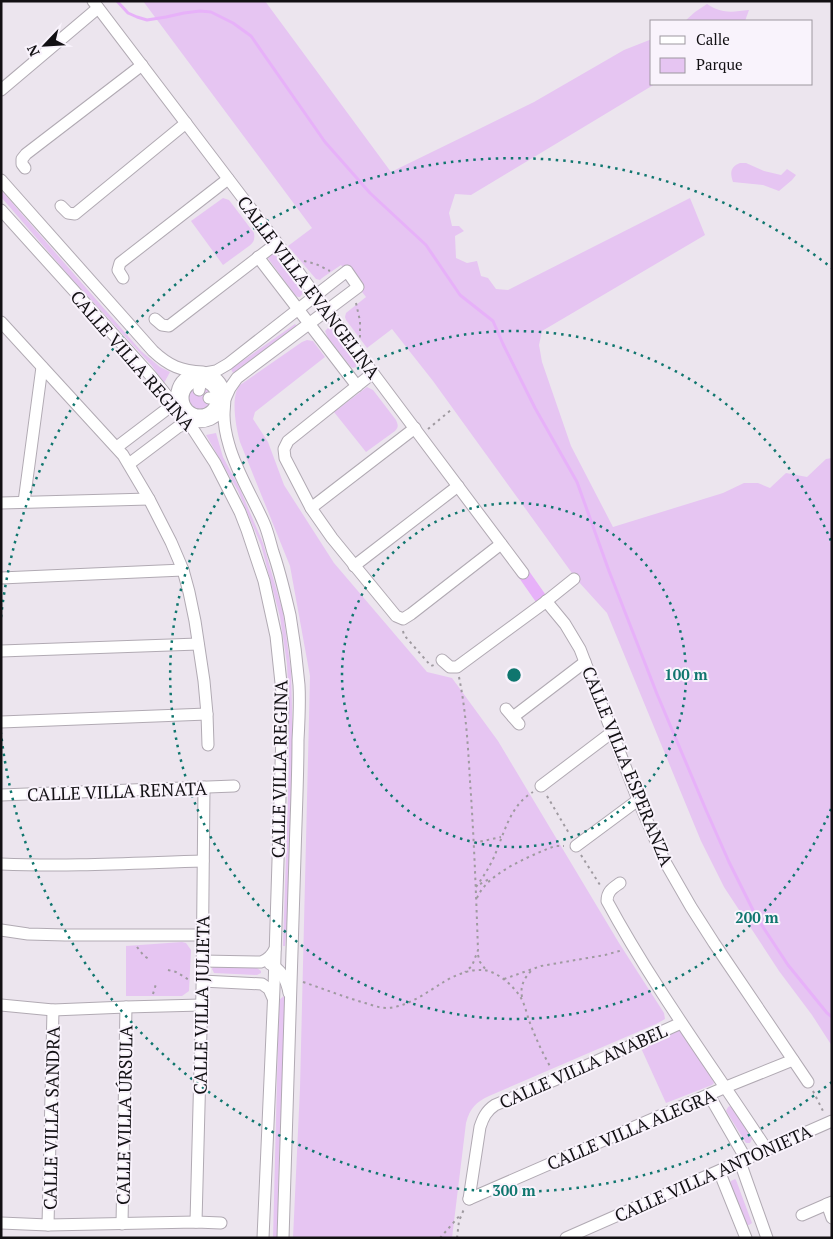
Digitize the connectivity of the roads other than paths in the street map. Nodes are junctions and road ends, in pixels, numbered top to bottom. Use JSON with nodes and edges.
{"nodes":[{"id":1,"x":95,"y":4,"type":"edge"},
{"id":2,"x":142,"y":66,"type":"junction"},
{"id":3,"x":1,"y":90,"type":"edge"},
{"id":4,"x":186,"y":123,"type":"junction"},
{"id":5,"x":25,"y":168,"type":"dead end"},
{"id":6,"x":228,"y":179,"type":"junction"},
{"id":7,"x":1,"y":180,"type":"edge"},
{"id":8,"x":61,"y":206,"type":"dead end"},
{"id":9,"x":1,"y":210,"type":"edge"},
{"id":10,"x":277,"y":243,"type":"junction"},
{"id":11,"x":258,"y":257,"type":"junction"},
{"id":12,"x":122,"y":278,"type":"dead end"},
{"id":13,"x":311,"y":311,"type":"junction"},
{"id":14,"x":155,"y":319,"type":"dead end"},
{"id":15,"x":1,"y":322,"type":"edge"},
{"id":16,"x":42,"y":367,"type":"junction"},
{"id":17,"x":373,"y":373,"type":"junction"},
{"id":18,"x":357,"y":386,"type":"junction"},
{"id":19,"x":199,"y":399,"type":"junction"},
{"id":20,"x":417,"y":432,"type":"junction"},
{"id":21,"x":116,"y":447,"type":"junction"},
{"id":22,"x":129,"y":464,"type":"junction"},
{"id":23,"x":458,"y":486,"type":"junction"},
{"id":24,"x":149,"y":499,"type":"junction"},
{"id":25,"x":24,"y":502,"type":"junction"},
{"id":26,"x":1,"y":503,"type":"edge"},
{"id":27,"x":311,"y":508,"type":"junction"},
{"id":28,"x":502,"y":544,"type":"junction"},
{"id":29,"x":354,"y":566,"type":"junction"},
{"id":30,"x":182,"y":570,"type":"junction"},
{"id":31,"x":523,"y":573,"type":"dead end"},
{"id":32,"x":1,"y":578,"type":"edge"},
{"id":33,"x":574,"y":579,"type":"dead end"},
{"id":34,"x":546,"y":601,"type":"junction"},
{"id":35,"x":198,"y":644,"type":"junction"},
{"id":36,"x":1,"y":651,"type":"edge"},
{"id":37,"x":443,"y":662,"type":"road end"},
{"id":38,"x":585,"y":662,"type":"junction"},
{"id":39,"x":207,"y":714,"type":"junction"},
{"id":40,"x":513,"y":717,"type":"dead end"},
{"id":41,"x":1,"y":722,"type":"edge"},
{"id":42,"x":611,"y":732,"type":"junction"},
{"id":43,"x":208,"y":745,"type":"dead end"},
{"id":44,"x":234,"y":786,"type":"dead end"},
{"id":45,"x":542,"y":786,"type":"road end"},
{"id":46,"x":204,"y":787,"type":"junction"},
{"id":47,"x":1,"y":795,"type":"edge"},
{"id":48,"x":638,"y":800,"type":"junction"},
{"id":49,"x":576,"y":846,"type":"road end"},
{"id":50,"x":203,"y":861,"type":"junction"},
{"id":51,"x":1,"y":864,"type":"edge"},
{"id":52,"x":620,"y":884,"type":"dead end"},
{"id":53,"x":1,"y":930,"type":"edge"},
{"id":54,"x":203,"y":935,"type":"junction"},
{"id":55,"x":275,"y":946,"type":"junction"},
{"id":56,"x":293,"y":946,"type":"junction"},
{"id":57,"x":202,"y":960,"type":"junction"},
{"id":58,"x":261,"y":962,"type":"junction"},
{"id":59,"x":281,"y":975,"type":"junction"},
{"id":60,"x":262,"y":984,"type":"junction"},
{"id":61,"x":202,"y":986,"type":"junction"},
{"id":62,"x":273,"y":1000,"type":"junction"},
{"id":63,"x":1,"y":1005,"type":"edge"},
{"id":64,"x":201,"y":1005,"type":"junction"},
{"id":65,"x":292,"y":1005,"type":"junction"},
{"id":66,"x":126,"y":1007,"type":"junction"},
{"id":67,"x":53,"y":1010,"type":"junction"},
{"id":68,"x":681,"y":1023,"type":"junction"},
{"id":69,"x":793,"y":1060,"type":"junction"},
{"id":70,"x":808,"y":1082,"type":"road end"},
{"id":71,"x":726,"y":1087,"type":"junction"},
{"id":72,"x":709,"y":1095,"type":"junction"},
{"id":73,"x":830,"y":1122,"type":"edge"},
{"id":74,"x":767,"y":1150,"type":"junction"},
{"id":75,"x":743,"y":1160,"type":"junction"},
{"id":76,"x":719,"y":1171,"type":"junction"},
{"id":77,"x":472,"y":1194,"type":"joint"},
{"id":78,"x":829,"y":1203,"type":"edge"},
{"id":79,"x":802,"y":1215,"type":"dead end"},
{"id":80,"x":832,"y":1218,"type":"edge"},
{"id":81,"x":196,"y":1222,"type":"junction"},
{"id":82,"x":1,"y":1223,"type":"edge"},
{"id":83,"x":122,"y":1224,"type":"junction"},
{"id":84,"x":220,"y":1224,"type":"dead end"},
{"id":85,"x":48,"y":1226,"type":"junction"},
{"id":86,"x":763,"y":1236,"type":"edge"},
{"id":87,"x":264,"y":1238,"type":"edge"},
{"id":88,"x":283,"y":1238,"type":"edge"},
{"id":89,"x":566,"y":1238,"type":"edge"},
{"id":90,"x":746,"y":1238,"type":"edge"}],
"edges":[{"from":1,"to":2,"type":"street","name":"CALLE VILLA EVANGELINA"},
{"from":1,"to":3,"type":"street"},
{"from":2,"to":4,"type":"street","name":"CALLE VILLA EVANGELINA"},
{"from":2,"to":5,"type":"street"},
{"from":4,"to":6,"type":"street","name":"CALLE VILLA EVANGELINA"},
{"from":4,"to":8,"type":"street"},
{"from":6,"to":10,"type":"street","name":"CALLE VILLA EVANGELINA"},
{"from":6,"to":12,"type":"street"},
{"from":7,"to":19,"type":"street","name":"CALLE VILLA REGINA"},
{"from":9,"to":19,"type":"street","name":"CALLE VILLA REGINA"},
{"from":10,"to":11,"type":"street"},
{"from":10,"to":13,"type":"street","name":"CALLE VILLA EVANGELINA"},
{"from":11,"to":13,"type":"street","name":"CALLE VILLA EVANGELINA"},
{"from":11,"to":14,"type":"street"},
{"from":13,"to":17,"type":"street","name":"CALLE VILLA EVANGELINA"},
{"from":13,"to":18,"type":"street","name":"CALLE VILLA EVANGELINA"},
{"from":13,"to":19,"type":"street"},
{"from":13,"to":19,"type":"street"},
{"from":15,"to":16,"type":"street"},
{"from":16,"to":21,"type":"street"},
{"from":16,"to":25,"type":"street"},
{"from":17,"to":18,"type":"street"},
{"from":17,"to":20,"type":"street","name":"CALLE VILLA EVANGELINA"},
{"from":18,"to":27,"type":"street"},
{"from":19,"to":21,"type":"street"},
{"from":19,"to":22,"type":"street"},
{"from":19,"to":55,"type":"street","name":"CALLE VILLA REGINA"},
{"from":19,"to":56,"type":"street","name":"CALLE VILLA REGINA"},
{"from":20,"to":23,"type":"street","name":"CALLE VILLA EVANGELINA"},
{"from":20,"to":27,"type":"street"},
{"from":21,"to":22,"type":"street"},
{"from":22,"to":24,"type":"street"},
{"from":23,"to":28,"type":"street","name":"CALLE VILLA EVANGELINA"},
{"from":23,"to":29,"type":"street"},
{"from":24,"to":25,"type":"street"},
{"from":24,"to":30,"type":"street"},
{"from":25,"to":26,"type":"street"},
{"from":27,"to":29,"type":"street"},
{"from":28,"to":29,"type":"street"},
{"from":28,"to":31,"type":"street","name":"CALLE VILLA EVANGELINA"},
{"from":30,"to":32,"type":"street"},
{"from":30,"to":35,"type":"street"},
{"from":33,"to":34,"type":"street"},
{"from":34,"to":37,"type":"street"},
{"from":34,"to":38,"type":"street","name":"CALLE VILLA ESPERANZA"},
{"from":35,"to":36,"type":"street"},
{"from":35,"to":39,"type":"street"},
{"from":38,"to":40,"type":"street"},
{"from":38,"to":42,"type":"street","name":"CALLE VILLA ESPERANZA"},
{"from":39,"to":41,"type":"street"},
{"from":39,"to":43,"type":"street"},
{"from":42,"to":45,"type":"street"},
{"from":42,"to":48,"type":"street","name":"CALLE VILLA ESPERANZA"},
{"from":44,"to":46,"type":"street","name":"CALLE VILLA RENATA"},
{"from":46,"to":47,"type":"street","name":"CALLE VILLA RENATA"},
{"from":46,"to":50,"type":"street","name":"CALLE VILLA JULIETA"},
{"from":48,"to":49,"type":"street"},
{"from":48,"to":69,"type":"street","name":"CALLE VILLA ESPERANZA"},
{"from":50,"to":51,"type":"street"},
{"from":50,"to":54,"type":"street","name":"CALLE VILLA JULIETA"},
{"from":52,"to":68,"type":"street"},
{"from":53,"to":54,"type":"street"},
{"from":54,"to":57,"type":"street","name":"CALLE VILLA JULIETA"},
{"from":55,"to":56,"type":"street"},
{"from":55,"to":58,"type":"street"},
{"from":55,"to":59,"type":"street","name":"CALLE VILLA REGINA"},
{"from":56,"to":59,"type":"street","name":"CALLE VILLA REGINA"},
{"from":57,"to":58,"type":"street"},
{"from":57,"to":61,"type":"street","name":"CALLE VILLA JULIETA"},
{"from":58,"to":59,"type":"street"},
{"from":59,"to":60,"type":"street"},
{"from":59,"to":62,"type":"street","name":"CALLE VILLA REGINA"},
{"from":59,"to":65,"type":"street","name":"CALLE VILLA REGINA"},
{"from":60,"to":61,"type":"street"},
{"from":60,"to":62,"type":"street"},
{"from":61,"to":64,"type":"street","name":"CALLE VILLA JULIETA"},
{"from":62,"to":65,"type":"street"},
{"from":62,"to":87,"type":"street","name":"CALLE VILLA REGINA"},
{"from":63,"to":67,"type":"street"},
{"from":64,"to":66,"type":"street"},
{"from":64,"to":81,"type":"street","name":"CALLE VILLA JULIETA"},
{"from":65,"to":88,"type":"street","name":"CALLE VILLA REGINA"},
{"from":66,"to":67,"type":"street"},
{"from":66,"to":83,"type":"street","name":"CALLE VILLA ÚRSULA"},
{"from":67,"to":85,"type":"street","name":"CALLE VILLA SANDRA"},
{"from":68,"to":71,"type":"street"},
{"from":68,"to":77,"type":"street","name":"CALLE VILLA ANABEL"},
{"from":69,"to":70,"type":"street","name":"CALLE VILLA ESPERANZA"},
{"from":69,"to":71,"type":"street","name":"CALLE VILLA ALEGRA"},
{"from":71,"to":72,"type":"street","name":"CALLE VILLA ALEGRA"},
{"from":71,"to":74,"type":"street"},
{"from":72,"to":75,"type":"street"},
{"from":72,"to":77,"type":"street","name":"CALLE VILLA ALEGRA"},
{"from":73,"to":74,"type":"street","name":"CALLE VILLA ANTONIETA"},
{"from":74,"to":75,"type":"street","name":"CALLE VILLA ANTONIETA"},
{"from":75,"to":76,"type":"street","name":"CALLE VILLA ANTONIETA"},
{"from":75,"to":86,"type":"street"},
{"from":76,"to":89,"type":"street","name":"CALLE VILLA ANTONIETA"},
{"from":76,"to":90,"type":"street"},
{"from":78,"to":79,"type":"street"},
{"from":78,"to":80,"type":"street"},
{"from":81,"to":83,"type":"street"},
{"from":81,"to":84,"type":"street"},
{"from":82,"to":85,"type":"street"},
{"from":83,"to":85,"type":"street"}]}
